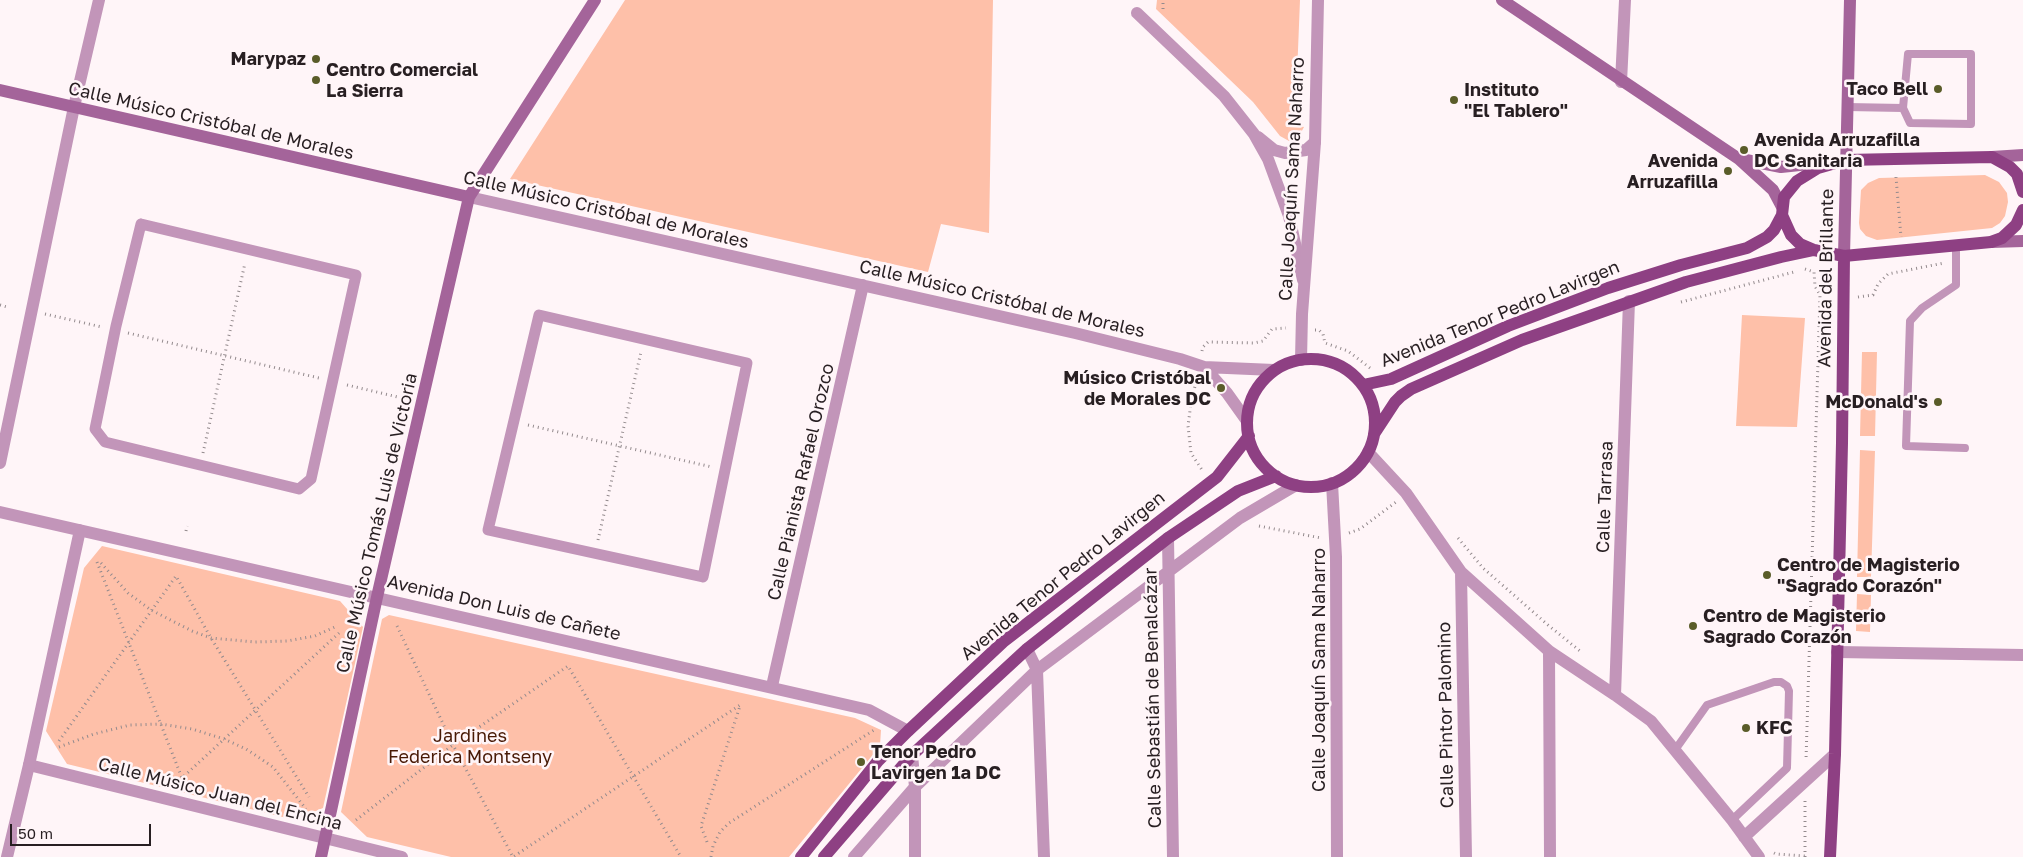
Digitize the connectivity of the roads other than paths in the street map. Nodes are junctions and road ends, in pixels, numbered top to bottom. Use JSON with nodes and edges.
{"nodes":[{"id":1,"x":99,"y":0,"type":"edge"},
{"id":2,"x":595,"y":0,"type":"edge"},
{"id":3,"x":1318,"y":0,"type":"edge"},
{"id":4,"x":1502,"y":0,"type":"edge"},
{"id":5,"x":1625,"y":0,"type":"edge"},
{"id":6,"x":1850,"y":0,"type":"edge"},
{"id":7,"x":1137,"y":13,"type":"dead end"},
{"id":8,"x":1621,"y":82,"type":"junction"},
{"id":9,"x":0,"y":90,"type":"edge"},
{"id":10,"x":74,"y":107,"type":"junction"},
{"id":11,"x":1847,"y":107,"type":"junction"},
{"id":12,"x":1903,"y":108,"type":"junction"},
{"id":13,"x":1254,"y":134,"type":"junction"},
{"id":14,"x":1315,"y":142,"type":"junction"},
{"id":15,"x":2023,"y":156,"type":"edge"},
{"id":16,"x":1992,"y":157,"type":"junction"},
{"id":17,"x":1739,"y":159,"type":"junction"},
{"id":18,"x":1841,"y":160,"type":"junction"},
{"id":19,"x":2023,"y":192,"type":"edge"},
{"id":20,"x":469,"y":197,"type":"junction"},
{"id":21,"x":2023,"y":210,"type":"edge"},
{"id":22,"x":1782,"y":211,"type":"junction"},
{"id":23,"x":2023,"y":241,"type":"edge"},
{"id":24,"x":1991,"y":242,"type":"junction"},
{"id":25,"x":1814,"y":250,"type":"junction"},
{"id":26,"x":1956,"y":251,"type":"junction"},
{"id":27,"x":1844,"y":256,"type":"junction"},
{"id":28,"x":1304,"y":284,"type":"junction"},
{"id":29,"x":863,"y":285,"type":"junction"},
{"id":30,"x":1629,"y":300,"type":"junction"},
{"id":31,"x":1301,"y":360,"type":"junction"},
{"id":32,"x":1204,"y":367,"type":"junction"},
{"id":33,"x":1274,"y":370,"type":"junction"},
{"id":34,"x":1362,"y":385,"type":"junction"},
{"id":35,"x":1247,"y":421,"type":"junction"},
{"id":36,"x":1374,"y":434,"type":"junction"},
{"id":37,"x":1249,"y":436,"type":"junction"},
{"id":38,"x":1965,"y":448,"type":"dead end"},
{"id":39,"x":1368,"y":452,"type":"junction"},
{"id":40,"x":0,"y":463,"type":"edge"},
{"id":41,"x":201,"y":465,"type":"joint"},
{"id":42,"x":1276,"y":476,"type":"junction"},
{"id":43,"x":1332,"y":483,"type":"junction"},
{"id":44,"x":1296,"y":485,"type":"junction"},
{"id":45,"x":0,"y":512,"type":"edge"},
{"id":46,"x":80,"y":530,"type":"junction"},
{"id":47,"x":1168,"y":538,"type":"junction"},
{"id":48,"x":595,"y":553,"type":"joint"},
{"id":49,"x":1168,"y":572,"type":"junction"},
{"id":50,"x":1461,"y":572,"type":"junction"},
{"id":51,"x":377,"y":597,"type":"junction"},
{"id":52,"x":1027,"y":649,"type":"junction"},
{"id":53,"x":1549,"y":651,"type":"junction"},
{"id":54,"x":1837,"y":652,"type":"junction"},
{"id":55,"x":2023,"y":656,"type":"edge"},
{"id":56,"x":1037,"y":670,"type":"junction"},
{"id":57,"x":772,"y":686,"type":"junction"},
{"id":58,"x":1616,"y":695,"type":"junction"},
{"id":59,"x":908,"y":731,"type":"junction"},
{"id":60,"x":1675,"y":750,"type":"junction"},
{"id":61,"x":1835,"y":754,"type":"junction"},
{"id":62,"x":912,"y":755,"type":"junction"},
{"id":63,"x":29,"y":765,"type":"junction"},
{"id":64,"x":915,"y":787,"type":"junction"},
{"id":65,"x":1732,"y":820,"type":"junction"},
{"id":66,"x":1744,"y":837,"type":"junction"},
{"id":67,"x":326,"y":838,"type":"junction"},
{"id":68,"x":7,"y":857,"type":"edge"},
{"id":69,"x":321,"y":857,"type":"edge"},
{"id":70,"x":402,"y":857,"type":"edge"},
{"id":71,"x":801,"y":857,"type":"edge"},
{"id":72,"x":824,"y":857,"type":"edge"},
{"id":73,"x":854,"y":857,"type":"edge"},
{"id":74,"x":915,"y":857,"type":"edge"},
{"id":75,"x":1044,"y":857,"type":"edge"},
{"id":76,"x":1173,"y":857,"type":"edge"},
{"id":77,"x":1337,"y":857,"type":"edge"},
{"id":78,"x":1466,"y":857,"type":"edge"},
{"id":79,"x":1550,"y":857,"type":"edge"},
{"id":80,"x":1759,"y":857,"type":"edge"},
{"id":81,"x":1830,"y":857,"type":"edge"}],
"edges":[{"from":1,"to":10,"type":"street"},
{"from":2,"to":20,"type":"main road","name":"Calle Músico Tomás Luis de Victoria"},
{"from":3,"to":14,"type":"street","name":"Calle Joaquín Sama Naharro"},
{"from":4,"to":8,"type":"main road"},
{"from":5,"to":8,"type":"street"},
{"from":6,"to":11,"type":"main road","name":"Avenida del Brillante"},
{"from":7,"to":13,"type":"street"},
{"from":8,"to":17,"type":"main road"},
{"from":9,"to":10,"type":"main road","name":"Calle Músico Cristóbal de Morales"},
{"from":10,"to":20,"type":"main road","name":"Calle Músico Cristóbal de Morales"},
{"from":10,"to":40,"type":"street"},
{"from":11,"to":12,"type":"lane"},
{"from":11,"to":18,"type":"main road","name":"Avenida del Brillante"},
{"from":12,"to":12,"type":"lane"},
{"from":13,"to":14,"type":"street"},
{"from":13,"to":28,"type":"street"},
{"from":14,"to":28,"type":"street","name":"Calle Joaquín Sama Naharro"},
{"from":15,"to":16,"type":"main road"},
{"from":16,"to":18,"type":"main road"},
{"from":16,"to":19,"type":"main road"},
{"from":17,"to":18,"type":"main road"},
{"from":17,"to":22,"type":"main road"},
{"from":18,"to":22,"type":"main road","name":"Avenida Tenor Pedro Lavirgen"},
{"from":18,"to":27,"type":"main road","name":"Avenida del Brillante"},
{"from":20,"to":29,"type":"street","name":"Calle Músico Cristóbal de Morales"},
{"from":20,"to":51,"type":"main road","name":"Calle Músico Tomás Luis de Victoria"},
{"from":21,"to":24,"type":"main road"},
{"from":22,"to":25,"type":"main road"},
{"from":22,"to":34,"type":"main road","name":"Avenida Tenor Pedro Lavirgen"},
{"from":23,"to":24,"type":"main road"},
{"from":24,"to":26,"type":"main road"},
{"from":25,"to":27,"type":"main road"},
{"from":25,"to":30,"type":"main road","name":"Avenida Tenor Pedro Lavirgen"},
{"from":26,"to":27,"type":"main road"},
{"from":26,"to":38,"type":"lane"},
{"from":27,"to":54,"type":"main road","name":"Avenida del Brillante"},
{"from":28,"to":31,"type":"street","name":"Calle Joaquín Sama Naharro"},
{"from":29,"to":32,"type":"street","name":"Calle Músico Cristóbal de Morales"},
{"from":29,"to":57,"type":"street","name":"Calle Pianista Rafael Orozco"},
{"from":30,"to":36,"type":"main road","name":"Avenida Tenor Pedro Lavirgen"},
{"from":30,"to":58,"type":"street","name":"Calle Tarrasa"},
{"from":31,"to":33,"type":"main road"},
{"from":31,"to":34,"type":"main road"},
{"from":32,"to":33,"type":"street","name":"Calle Músico Cristóbal de Morales"},
{"from":32,"to":35,"type":"street"},
{"from":33,"to":35,"type":"main road"},
{"from":34,"to":36,"type":"main road"},
{"from":35,"to":37,"type":"main road"},
{"from":36,"to":39,"type":"main road"},
{"from":37,"to":42,"type":"main road"},
{"from":37,"to":59,"type":"main road","name":"Avenida Tenor Pedro Lavirgen"},
{"from":39,"to":43,"type":"main road"},
{"from":39,"to":50,"type":"street"},
{"from":41,"to":41,"type":"street"},
{"from":42,"to":44,"type":"main road"},
{"from":42,"to":47,"type":"main road","name":"Avenida Tenor Pedro Lavirgen"},
{"from":43,"to":44,"type":"main road"},
{"from":43,"to":77,"type":"street","name":"Calle Joaquín Sama Naharro"},
{"from":44,"to":49,"type":"street"},
{"from":45,"to":46,"type":"street","name":"Avenida Don Luis de Cañete"},
{"from":46,"to":51,"type":"street","name":"Avenida Don Luis de Cañete"},
{"from":46,"to":63,"type":"street"},
{"from":47,"to":49,"type":"street","name":"Calle Sebastián de Benalcázar"},
{"from":47,"to":52,"type":"main road","name":"Avenida Tenor Pedro Lavirgen"},
{"from":48,"to":48,"type":"street"},
{"from":49,"to":56,"type":"street"},
{"from":49,"to":76,"type":"street","name":"Calle Sebastián de Benalcázar"},
{"from":50,"to":53,"type":"street"},
{"from":50,"to":78,"type":"street","name":"Calle Pintor Palomino"},
{"from":51,"to":57,"type":"street","name":"Avenida Don Luis de Cañete"},
{"from":51,"to":67,"type":"main road","name":"Calle Músico Tomás Luis de Victoria"},
{"from":52,"to":56,"type":"street"},
{"from":52,"to":62,"type":"main road","name":"Avenida Tenor Pedro Lavirgen"},
{"from":53,"to":58,"type":"street"},
{"from":53,"to":79,"type":"street"},
{"from":54,"to":55,"type":"street"},
{"from":54,"to":61,"type":"main road","name":"Avenida del Brillante"},
{"from":56,"to":64,"type":"street"},
{"from":56,"to":75,"type":"street"},
{"from":57,"to":59,"type":"street","name":"Avenida Don Luis de Cañete"},
{"from":58,"to":60,"type":"street"},
{"from":59,"to":71,"type":"main road","name":"Avenida Tenor Pedro Lavirgen"},
{"from":60,"to":65,"type":"street"},
{"from":60,"to":65,"type":"lane"},
{"from":61,"to":66,"type":"street"},
{"from":61,"to":81,"type":"main road","name":"Avenida del Brillante"},
{"from":62,"to":64,"type":"street"},
{"from":62,"to":72,"type":"main road","name":"Avenida Tenor Pedro Lavirgen"},
{"from":63,"to":67,"type":"street","name":"Calle Músico Juan del Encina"},
{"from":63,"to":68,"type":"street"},
{"from":64,"to":73,"type":"street"},
{"from":64,"to":74,"type":"street"},
{"from":65,"to":66,"type":"street"},
{"from":66,"to":80,"type":"street"},
{"from":67,"to":69,"type":"main road","name":"Calle Músico Tomás Luis de Victoria"},
{"from":67,"to":70,"type":"street","name":"Calle Músico Juan del Encina"}]}
